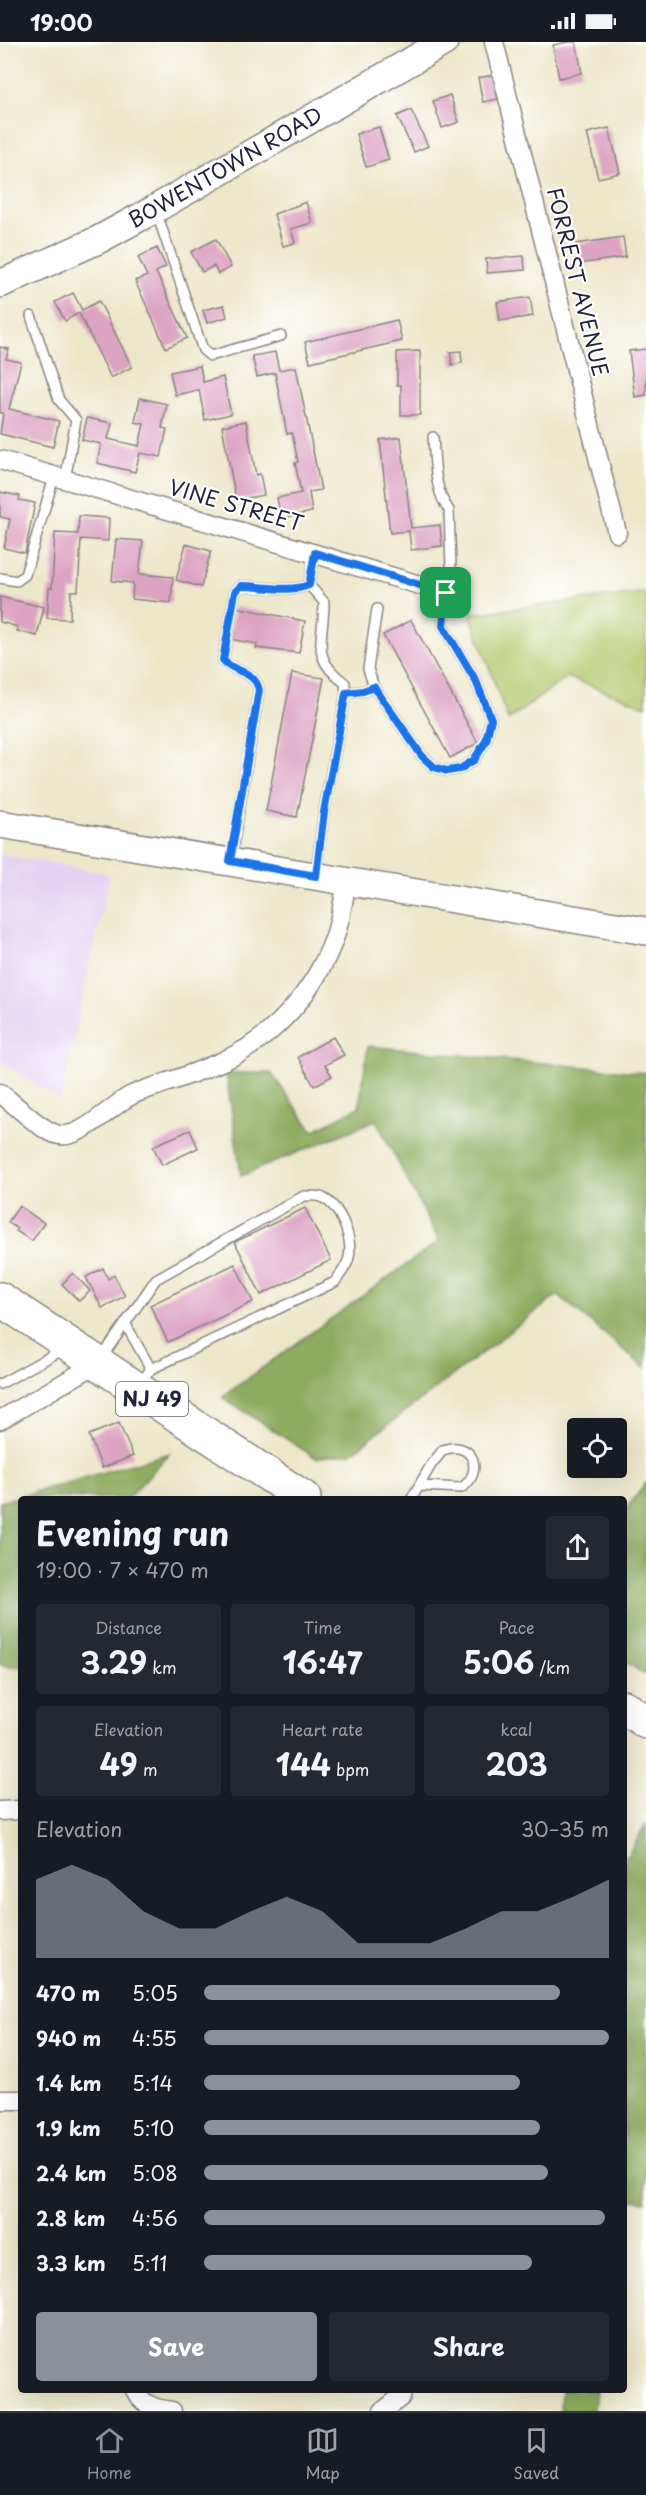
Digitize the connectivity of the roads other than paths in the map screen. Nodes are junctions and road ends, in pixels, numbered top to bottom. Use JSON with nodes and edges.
{"nodes":[{"id":1,"x":444,"y":42,"type":"edge"},
{"id":2,"x":494,"y":42,"type":"edge"},
{"id":3,"x":155,"y":209,"type":"junction"},
{"id":4,"x":0,"y":284,"type":"edge"},
{"id":5,"x":31,"y":316,"type":"dead end"},
{"id":6,"x":281,"y":336,"type":"dead end"},
{"id":7,"x":433,"y":437,"type":"dead end"},
{"id":8,"x":0,"y":460,"type":"edge"},
{"id":9,"x":59,"y":478,"type":"junction"},
{"id":10,"x":617,"y":533,"type":"dead end"},
{"id":11,"x":315,"y":553,"type":"junction"},
{"id":12,"x":0,"y":578,"type":"edge"},
{"id":13,"x":309,"y":585,"type":"junction"},
{"id":14,"x":453,"y":595,"type":"junction"},
{"id":15,"x":377,"y":609,"type":"dead end"},
{"id":16,"x":374,"y":687,"type":"junction"},
{"id":17,"x":346,"y":693,"type":"junction"},
{"id":18,"x":0,"y":824,"type":"edge"},
{"id":19,"x":230,"y":861,"type":"junction"},
{"id":20,"x":316,"y":876,"type":"junction"},
{"id":21,"x":347,"y":881,"type":"junction"},
{"id":22,"x":646,"y":931,"type":"edge"},
{"id":23,"x":0,"y":1093,"type":"edge"},
{"id":24,"x":0,"y":1299,"type":"edge"},
{"id":25,"x":126,"y":1325,"type":"junction"},
{"id":26,"x":84,"y":1354,"type":"junction"},
{"id":27,"x":144,"y":1379,"type":"junction"},
{"id":28,"x":0,"y":1384,"type":"edge"},
{"id":29,"x":0,"y":1420,"type":"edge"},
{"id":30,"x":421,"y":1486,"type":"junction"},
{"id":31,"x":301,"y":1496,"type":"edge"},
{"id":32,"x":414,"y":1496,"type":"edge"},
{"id":33,"x":627,"y":1709,"type":"edge"},
{"id":34,"x":646,"y":1722,"type":"edge"},
{"id":35,"x":18,"y":1810,"type":"edge"},
{"id":36,"x":0,"y":1811,"type":"edge"},
{"id":37,"x":0,"y":2100,"type":"edge"},
{"id":38,"x":18,"y":2100,"type":"edge"},
{"id":39,"x":136,"y":2393,"type":"edge"},
{"id":40,"x":402,"y":2393,"type":"edge"},
{"id":41,"x":172,"y":2411,"type":"edge"},
{"id":42,"x":384,"y":2411,"type":"edge"}],
"edges":[{"from":1,"to":3,"type":"main road","name":"BOWENTOWN ROAD"},
{"from":2,"to":10,"type":"street","name":"FORREST AVENUE"},
{"from":3,"to":4,"type":"main road","name":"BOWENTOWN ROAD"},
{"from":3,"to":6,"type":"lane"},
{"from":5,"to":9,"type":"lane"},
{"from":7,"to":14,"type":"lane"},
{"from":8,"to":9,"type":"street","name":"VINE STREET"},
{"from":9,"to":11,"type":"street","name":"VINE STREET"},
{"from":9,"to":12,"type":"lane"},
{"from":11,"to":13,"type":"lane"},
{"from":11,"to":14,"type":"street","name":"VINE STREET"},
{"from":13,"to":17,"type":"lane"},
{"from":13,"to":19,"type":"lane"},
{"from":14,"to":16,"type":"lane"},
{"from":15,"to":16,"type":"lane"},
{"from":16,"to":17,"type":"lane"},
{"from":17,"to":20,"type":"lane"},
{"from":18,"to":19,"type":"main road"},
{"from":19,"to":20,"type":"main road"},
{"from":20,"to":21,"type":"main road"},
{"from":21,"to":22,"type":"main road"},
{"from":21,"to":23,"type":"street"},
{"from":24,"to":26,"type":"highway","number":"NJ 49"},
{"from":25,"to":26,"type":"lane"},
{"from":25,"to":27,"type":"lane"},
{"from":25,"to":27,"type":"lane"},
{"from":26,"to":27,"type":"highway","number":"NJ 49"},
{"from":26,"to":28,"type":"lane"},
{"from":26,"to":29,"type":"street"},
{"from":27,"to":31,"type":"highway","number":"NJ 49"},
{"from":30,"to":30,"type":"lane"},
{"from":30,"to":32,"type":"lane"},
{"from":33,"to":34,"type":"highway"},
{"from":35,"to":36,"type":"street"},
{"from":37,"to":38,"type":"street"},
{"from":39,"to":41,"type":"street"},
{"from":40,"to":42,"type":"street"}]}
